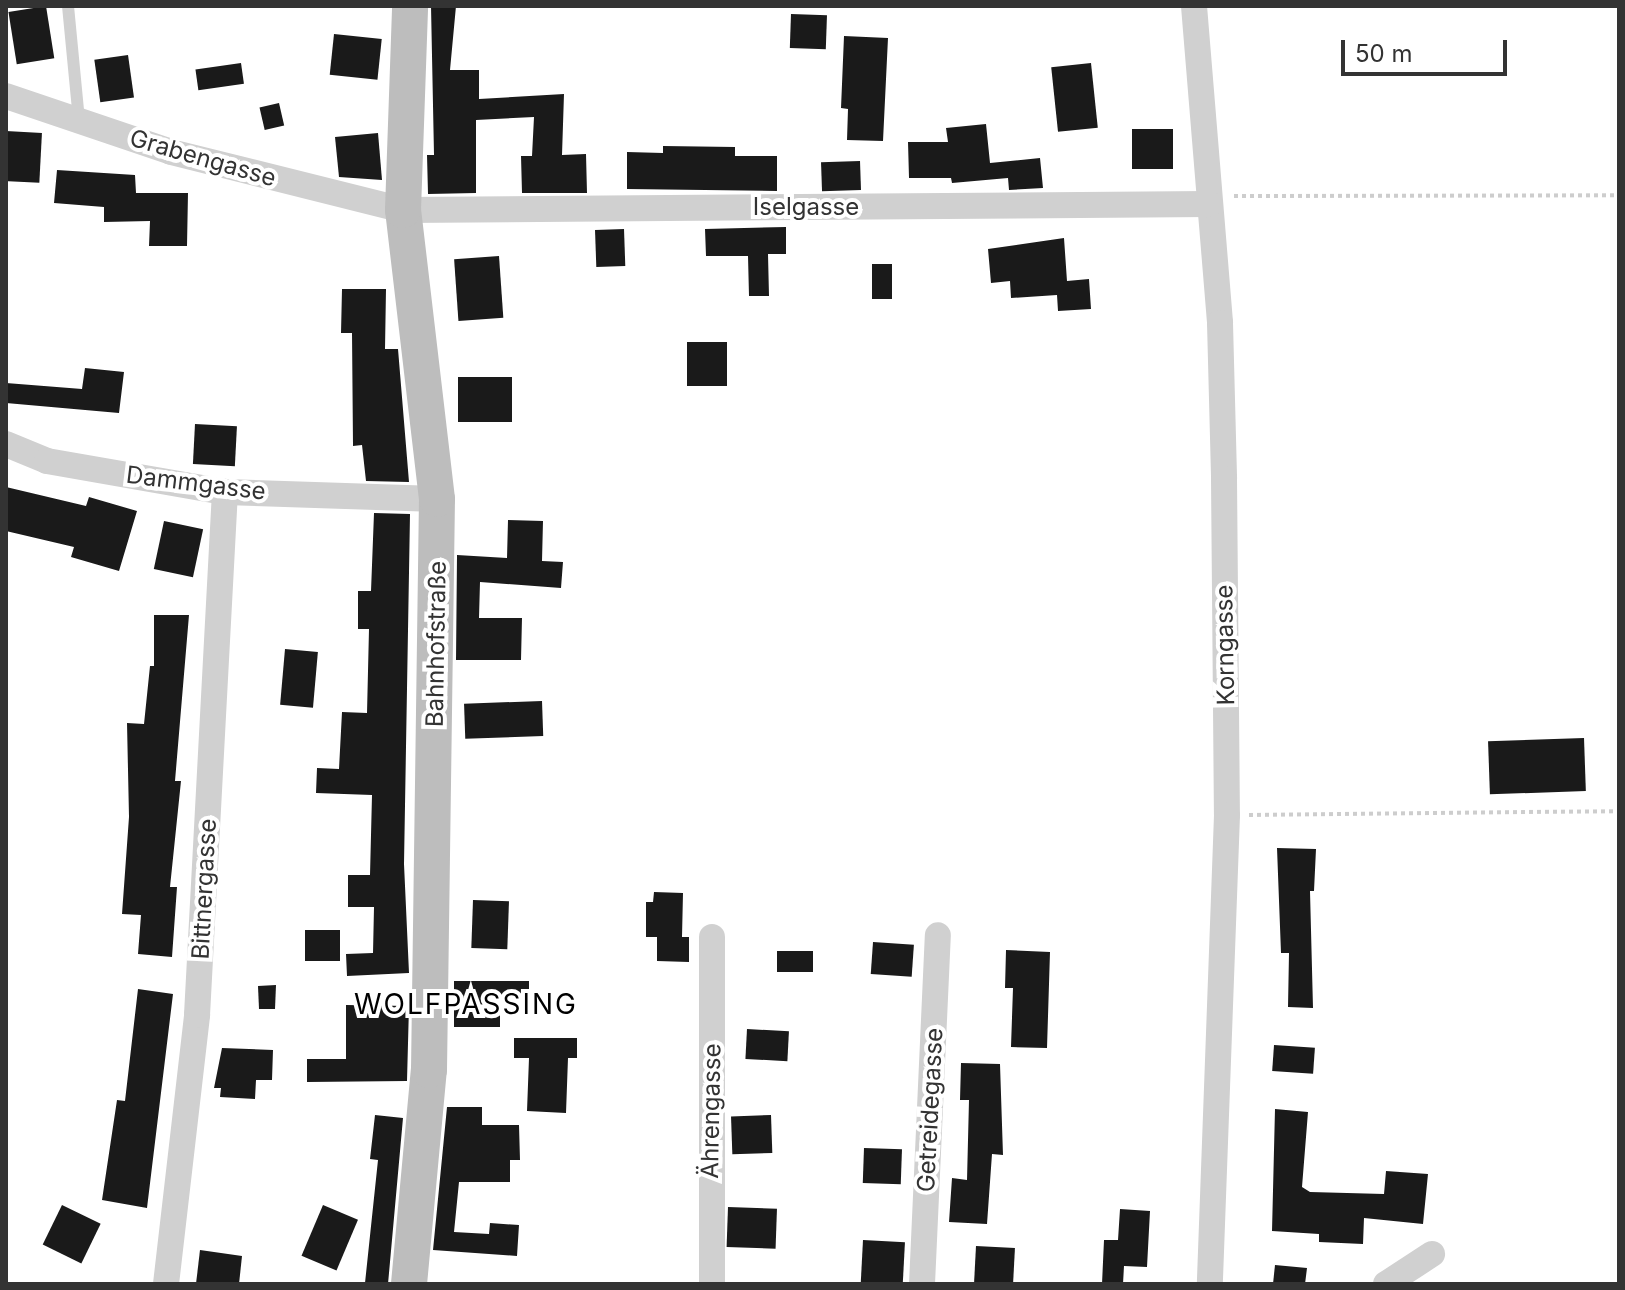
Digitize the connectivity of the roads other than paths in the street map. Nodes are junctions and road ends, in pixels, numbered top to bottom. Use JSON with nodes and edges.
{"nodes":[{"id":1,"x":68,"y":6,"type":"edge"},
{"id":2,"x":410,"y":6,"type":"edge"},
{"id":3,"x":1194,"y":6,"type":"edge"},
{"id":4,"x":6,"y":96,"type":"edge"},
{"id":5,"x":79,"y":121,"type":"junction"},
{"id":6,"x":1208,"y":200,"type":"junction"},
{"id":7,"x":403,"y":210,"type":"junction"},
{"id":8,"x":6,"y":444,"type":"edge"},
{"id":9,"x":225,"y":492,"type":"junction"},
{"id":10,"x":437,"y":499,"type":"junction"},
{"id":11,"x":938,"y":935,"type":"dead end"},
{"id":12,"x":712,"y":937,"type":"dead end"},
{"id":13,"x":1432,"y":1254,"type":"dead end"},
{"id":14,"x":166,"y":1284,"type":"edge"},
{"id":15,"x":409,"y":1284,"type":"edge"},
{"id":16,"x":712,"y":1284,"type":"edge"},
{"id":17,"x":922,"y":1284,"type":"edge"},
{"id":18,"x":1210,"y":1284,"type":"edge"},
{"id":19,"x":1386,"y":1284,"type":"edge"}],
"edges":[{"from":1,"to":5,"type":"lane"},
{"from":2,"to":7,"type":"street","name":"Bahnhofstraße"},
{"from":3,"to":6,"type":"street","name":"Korngasse"},
{"from":4,"to":5,"type":"street","name":"Grabengasse"},
{"from":5,"to":7,"type":"street","name":"Grabengasse"},
{"from":6,"to":7,"type":"street","name":"Iselgasse"},
{"from":6,"to":18,"type":"street","name":"Korngasse"},
{"from":7,"to":10,"type":"street","name":"Bahnhofstraße"},
{"from":8,"to":9,"type":"street","name":"Dammgasse"},
{"from":9,"to":10,"type":"street","name":"Dammgasse"},
{"from":9,"to":14,"type":"street","name":"Bittnergasse"},
{"from":10,"to":15,"type":"street","name":"Bahnhofstraße"},
{"from":11,"to":17,"type":"street","name":"Getreidegasse"},
{"from":12,"to":16,"type":"street","name":"Ährengasse"},
{"from":13,"to":19,"type":"street"}]}
